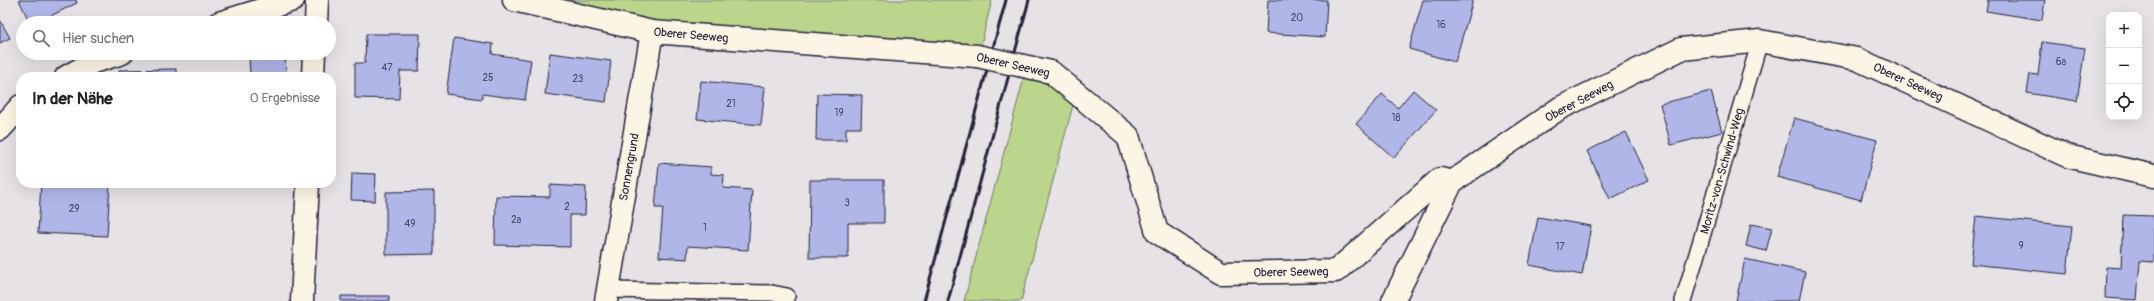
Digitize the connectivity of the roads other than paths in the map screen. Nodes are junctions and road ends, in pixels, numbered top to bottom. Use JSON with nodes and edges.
{"nodes":[{"id":1,"x":293,"y":0,"type":"edge"},
{"id":2,"x":317,"y":0,"type":"edge"},
{"id":3,"x":514,"y":0,"type":"edge"},
{"id":4,"x":242,"y":16,"type":"edge"},
{"id":5,"x":316,"y":16,"type":"edge"},
{"id":6,"x":652,"y":32,"type":"junction"},
{"id":7,"x":1760,"y":41,"type":"junction"},
{"id":8,"x":99,"y":60,"type":"edge"},
{"id":9,"x":314,"y":60,"type":"edge"},
{"id":10,"x":75,"y":72,"type":"edge"},
{"id":11,"x":313,"y":72,"type":"edge"},
{"id":12,"x":16,"y":111,"type":"edge"},
{"id":13,"x":0,"y":129,"type":"edge"},
{"id":14,"x":2154,"y":176,"type":"edge"},
{"id":15,"x":1452,"y":182,"type":"junction"},
{"id":16,"x":308,"y":188,"type":"edge"},
{"id":17,"x":607,"y":295,"type":"edge"},
{"id":18,"x":787,"y":296,"type":"dead end"},
{"id":19,"x":302,"y":301,"type":"edge"},
{"id":20,"x":1393,"y":301,"type":"edge"},
{"id":21,"x":1684,"y":301,"type":"edge"}],
"edges":[{"from":1,"to":4,"type":"street"},
{"from":2,"to":5,"type":"street"},
{"from":3,"to":6,"type":"street","name":"Oberer Seeweg"},
{"from":6,"to":15,"type":"street","name":"Oberer Seeweg","bridge":true},
{"from":6,"to":17,"type":"street","name":"Sonnengrund"},
{"from":7,"to":14,"type":"street","name":"Oberer Seeweg"},
{"from":7,"to":15,"type":"street","name":"Oberer Seeweg"},
{"from":7,"to":21,"type":"lane","name":"Moritz-von-Schwind-Weg"},
{"from":8,"to":10,"type":"street"},
{"from":9,"to":11,"type":"street"},
{"from":12,"to":13,"type":"street"},
{"from":15,"to":20,"type":"street"},
{"from":16,"to":19,"type":"street"},
{"from":17,"to":18,"type":"lane"}]}
